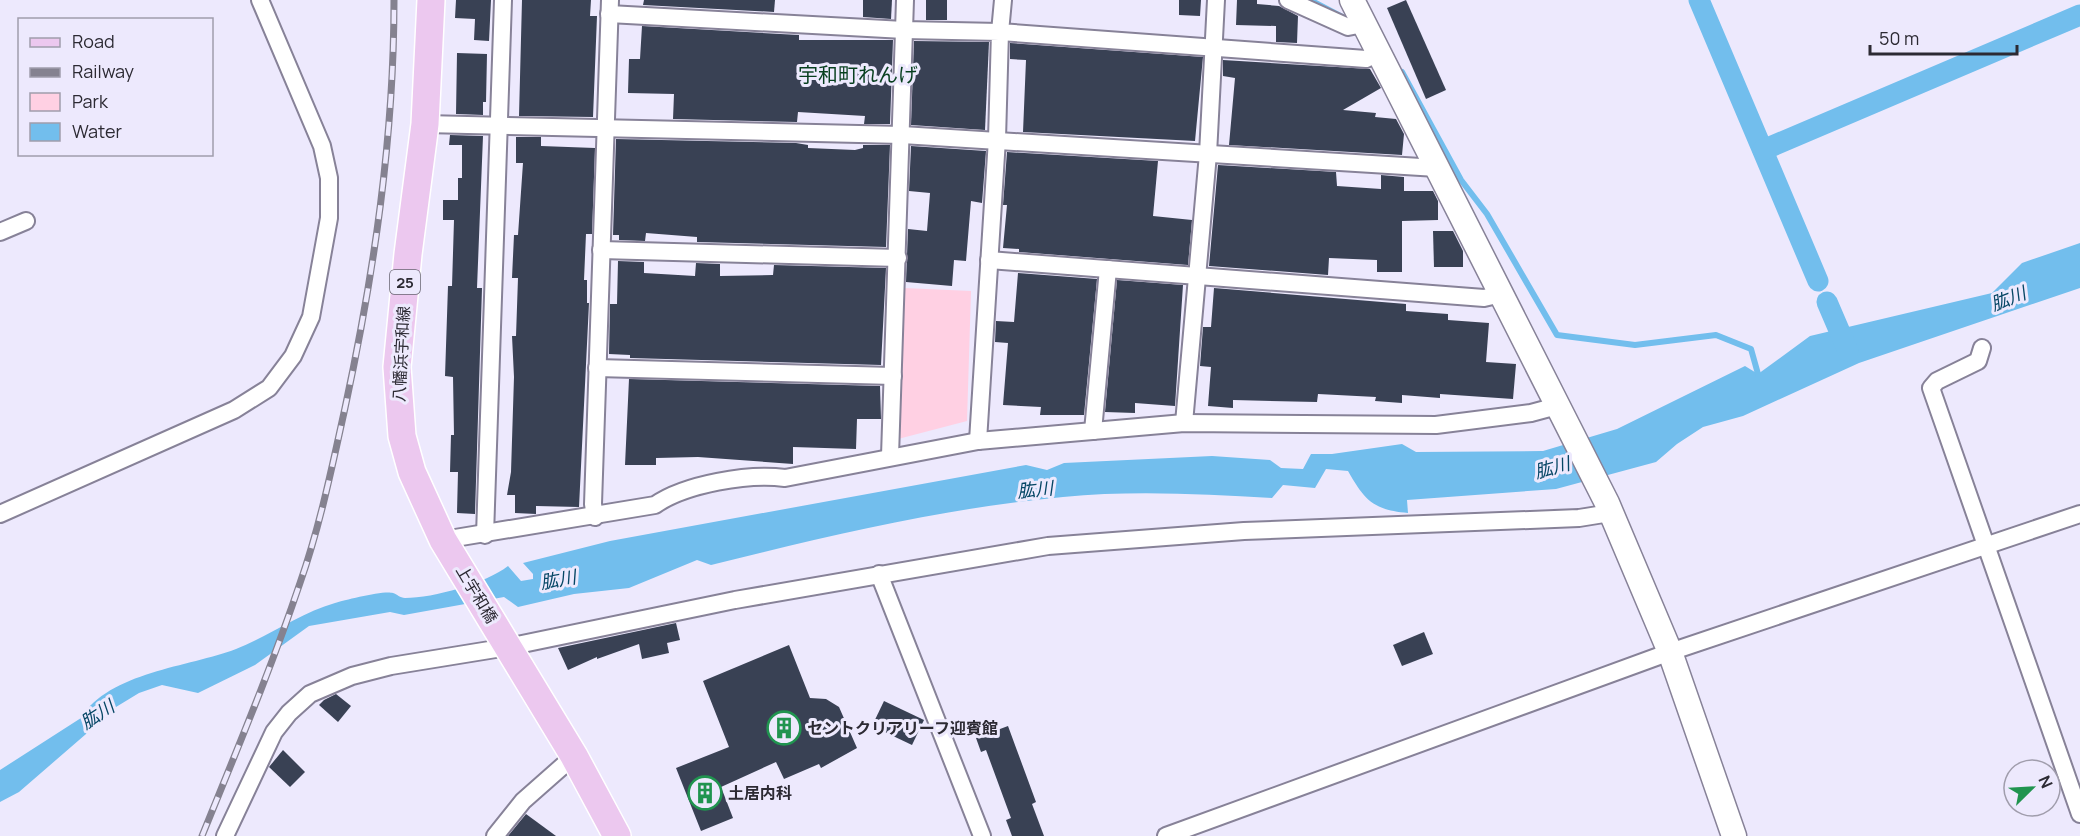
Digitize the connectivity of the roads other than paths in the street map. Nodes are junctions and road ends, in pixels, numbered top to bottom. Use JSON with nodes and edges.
{"nodes":[{"id":1,"x":260,"y":0,"type":"edge"},
{"id":2,"x":431,"y":0,"type":"edge"},
{"id":3,"x":503,"y":0,"type":"edge"},
{"id":4,"x":905,"y":0,"type":"edge"},
{"id":5,"x":1003,"y":0,"type":"edge"},
{"id":6,"x":1216,"y":0,"type":"edge"},
{"id":7,"x":1288,"y":0,"type":"edge"},
{"id":8,"x":1352,"y":0,"type":"edge"},
{"id":9,"x":610,"y":7,"type":"edge"},
{"id":10,"x":1363,"y":24,"type":"junction"},
{"id":11,"x":904,"y":30,"type":"junction"},
{"id":12,"x":999,"y":32,"type":"junction"},
{"id":13,"x":1216,"y":49,"type":"junction"},
{"id":14,"x":1378,"y":53,"type":"junction"},
{"id":15,"x":425,"y":124,"type":"junction"},
{"id":16,"x":499,"y":125,"type":"junction"},
{"id":17,"x":606,"y":127,"type":"junction"},
{"id":18,"x":902,"y":135,"type":"junction"},
{"id":19,"x":997,"y":140,"type":"junction"},
{"id":20,"x":1208,"y":154,"type":"junction"},
{"id":21,"x":1437,"y":168,"type":"junction"},
{"id":22,"x":26,"y":220,"type":"dead end"},
{"id":23,"x":0,"y":231,"type":"edge"},
{"id":24,"x":601,"y":250,"type":"junction"},
{"id":25,"x":898,"y":258,"type":"junction"},
{"id":26,"x":989,"y":260,"type":"junction"},
{"id":27,"x":1108,"y":269,"type":"junction"},
{"id":28,"x":1197,"y":276,"type":"junction"},
{"id":29,"x":1501,"y":294,"type":"junction"},
{"id":30,"x":1982,"y":348,"type":"dead end"},
{"id":31,"x":597,"y":368,"type":"junction"},
{"id":32,"x":893,"y":376,"type":"junction"},
{"id":33,"x":1557,"y":405,"type":"junction"},
{"id":34,"x":1184,"y":423,"type":"junction"},
{"id":35,"x":1093,"y":431,"type":"junction"},
{"id":36,"x":978,"y":441,"type":"junction"},
{"id":37,"x":890,"y":456,"type":"junction"},
{"id":38,"x":1608,"y":508,"type":"junction"},
{"id":39,"x":0,"y":514,"type":"edge"},
{"id":40,"x":2080,"y":514,"type":"edge"},
{"id":41,"x":595,"y":517,"type":"junction"},
{"id":42,"x":485,"y":535,"type":"junction"},
{"id":43,"x":1987,"y":546,"type":"junction"},
{"id":44,"x":448,"y":547,"type":"junction"},
{"id":45,"x":879,"y":574,"type":"junction"},
{"id":46,"x":505,"y":641,"type":"junction"},
{"id":47,"x":1670,"y":652,"type":"junction"},
{"id":48,"x":574,"y":756,"type":"junction"},
{"id":49,"x":2080,"y":814,"type":"edge"},
{"id":50,"x":225,"y":836,"type":"edge"},
{"id":51,"x":495,"y":836,"type":"edge"},
{"id":52,"x":617,"y":836,"type":"edge"},
{"id":53,"x":982,"y":836,"type":"edge"},
{"id":54,"x":1167,"y":836,"type":"edge"},
{"id":55,"x":1734,"y":836,"type":"edge"}],
"edges":[{"from":1,"to":39,"type":"street"},
{"from":2,"to":15,"type":"main road","name":"八幡浜宇和線","number":"25"},
{"from":3,"to":16,"type":"street"},
{"from":4,"to":11,"type":"street"},
{"from":5,"to":12,"type":"street"},
{"from":6,"to":13,"type":"street"},
{"from":7,"to":10,"type":"street"},
{"from":8,"to":10,"type":"street"},
{"from":9,"to":11,"type":"street"},
{"from":9,"to":17,"type":"street"},
{"from":10,"to":14,"type":"street"},
{"from":11,"to":12,"type":"street"},
{"from":11,"to":18,"type":"street"},
{"from":12,"to":13,"type":"street"},
{"from":12,"to":19,"type":"street"},
{"from":13,"to":14,"type":"street"},
{"from":13,"to":20,"type":"street"},
{"from":14,"to":21,"type":"street"},
{"from":15,"to":16,"type":"street"},
{"from":15,"to":44,"type":"main road","name":"八幡浜宇和線","number":"25"},
{"from":16,"to":17,"type":"street"},
{"from":16,"to":42,"type":"street"},
{"from":17,"to":18,"type":"street"},
{"from":17,"to":24,"type":"street"},
{"from":18,"to":19,"type":"street"},
{"from":18,"to":25,"type":"street"},
{"from":19,"to":20,"type":"street"},
{"from":19,"to":26,"type":"street"},
{"from":20,"to":21,"type":"street"},
{"from":20,"to":28,"type":"street"},
{"from":21,"to":29,"type":"street"},
{"from":22,"to":23,"type":"street"},
{"from":24,"to":25,"type":"street"},
{"from":24,"to":31,"type":"street"},
{"from":25,"to":32,"type":"street"},
{"from":26,"to":27,"type":"street"},
{"from":26,"to":36,"type":"street"},
{"from":27,"to":28,"type":"street"},
{"from":27,"to":35,"type":"street"},
{"from":28,"to":29,"type":"street"},
{"from":28,"to":34,"type":"street"},
{"from":29,"to":33,"type":"street"},
{"from":30,"to":43,"type":"street"},
{"from":31,"to":32,"type":"street"},
{"from":31,"to":41,"type":"street"},
{"from":32,"to":37,"type":"street"},
{"from":33,"to":34,"type":"street"},
{"from":33,"to":38,"type":"street"},
{"from":34,"to":35,"type":"street"},
{"from":35,"to":36,"type":"street"},
{"from":36,"to":37,"type":"street"},
{"from":37,"to":41,"type":"street"},
{"from":38,"to":45,"type":"street"},
{"from":38,"to":47,"type":"street"},
{"from":40,"to":43,"type":"street"},
{"from":41,"to":42,"type":"street"},
{"from":42,"to":44,"type":"street"},
{"from":43,"to":47,"type":"street"},
{"from":43,"to":49,"type":"street"},
{"from":44,"to":46,"type":"main road","name":"上宇和橋","number":"25"},
{"from":45,"to":46,"type":"street"},
{"from":45,"to":53,"type":"street"},
{"from":46,"to":48,"type":"main road","number":"25"},
{"from":46,"to":50,"type":"street"},
{"from":47,"to":54,"type":"street"},
{"from":47,"to":55,"type":"street"},
{"from":48,"to":51,"type":"street"},
{"from":48,"to":52,"type":"main road","number":"25"}]}
